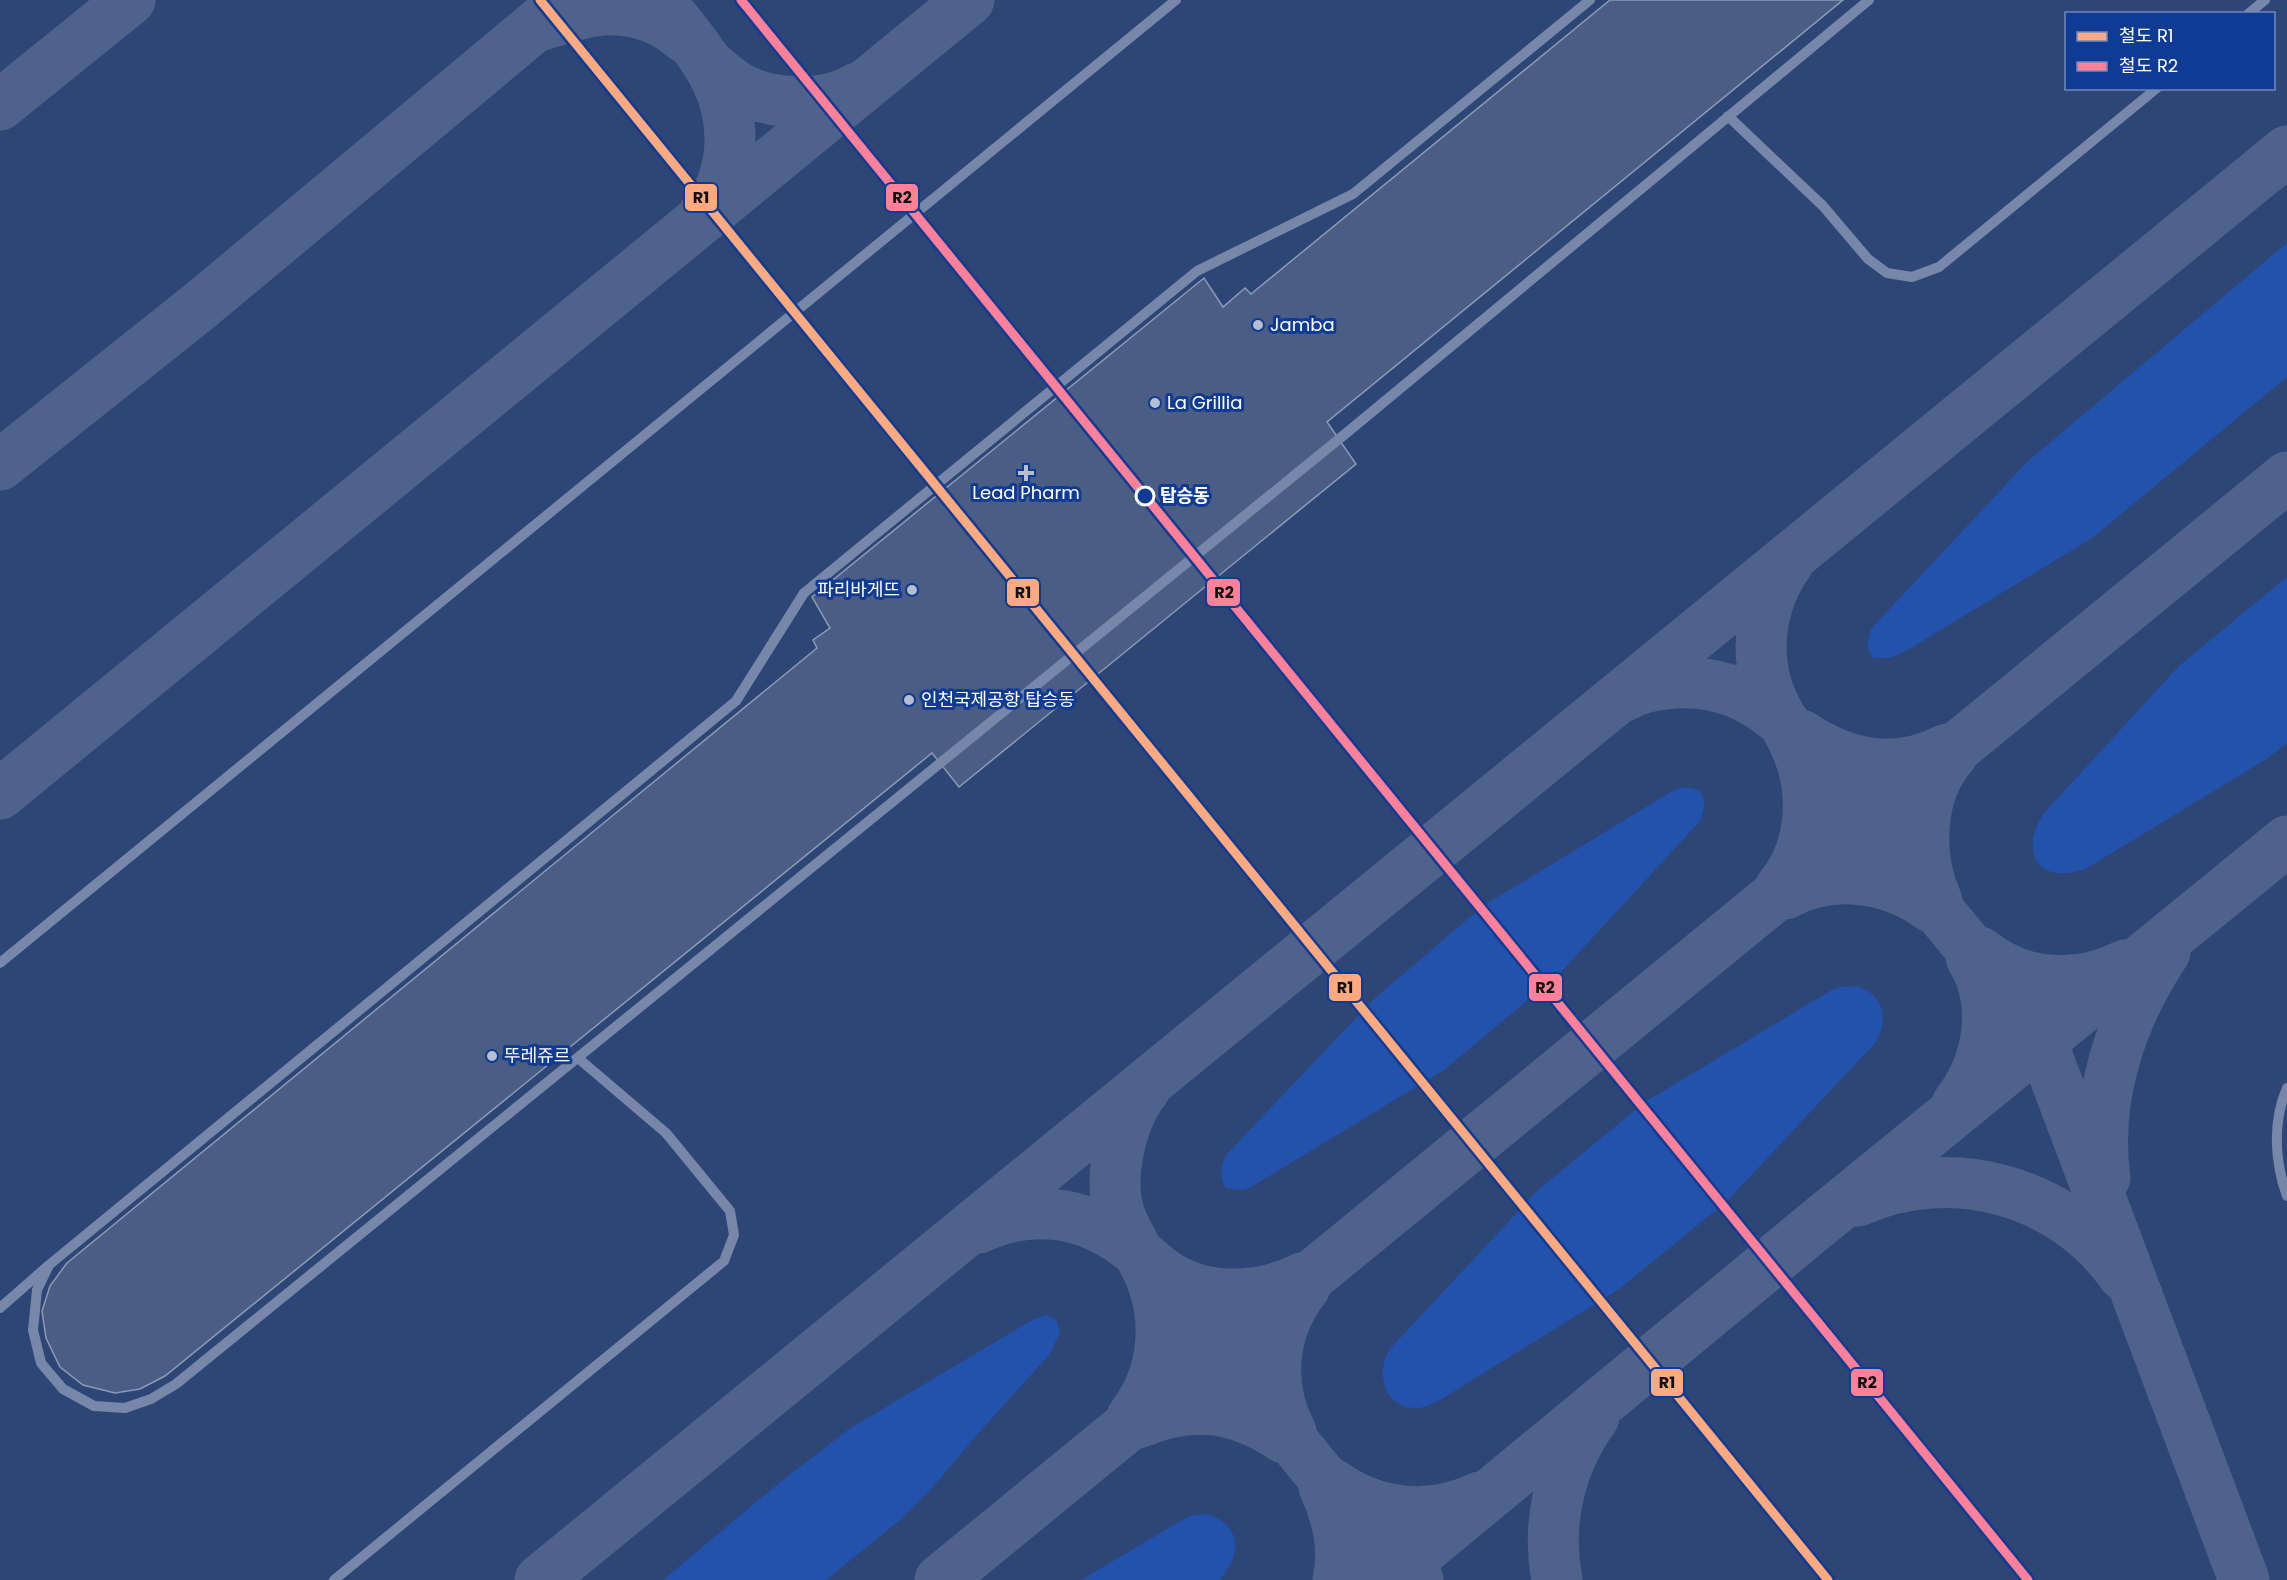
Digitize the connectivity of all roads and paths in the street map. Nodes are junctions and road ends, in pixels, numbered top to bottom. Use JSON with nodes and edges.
{"nodes":[{"id":1,"x":1176,"y":0,"type":"edge"},
{"id":2,"x":1590,"y":0,"type":"edge"},
{"id":3,"x":1869,"y":0,"type":"edge"},
{"id":4,"x":2265,"y":0,"type":"edge"},
{"id":5,"x":2250,"y":12,"type":"edge"},
{"id":6,"x":2155,"y":90,"type":"edge"},
{"id":7,"x":1728,"y":116,"type":"junction"},
{"id":8,"x":0,"y":963,"type":"edge"},
{"id":9,"x":578,"y":1058,"type":"junction"},
{"id":10,"x":2287,"y":1088,"type":"edge"},
{"id":11,"x":2287,"y":1196,"type":"edge"},
{"id":12,"x":49,"y":1265,"type":"junction"},
{"id":13,"x":0,"y":1308,"type":"edge"},
{"id":14,"x":334,"y":1580,"type":"edge"}],
"edges":[{"from":1,"to":8,"type":"lane"},
{"from":2,"to":12,"type":"lane"},
{"from":3,"to":7,"type":"lane"},
{"from":4,"to":5,"type":"lane"},
{"from":6,"to":7,"type":"lane"},
{"from":7,"to":9,"type":"lane"},
{"from":9,"to":12,"type":"lane"},
{"from":9,"to":14,"type":"lane"},
{"from":10,"to":11,"type":"lane"},
{"from":12,"to":13,"type":"lane"}]}
